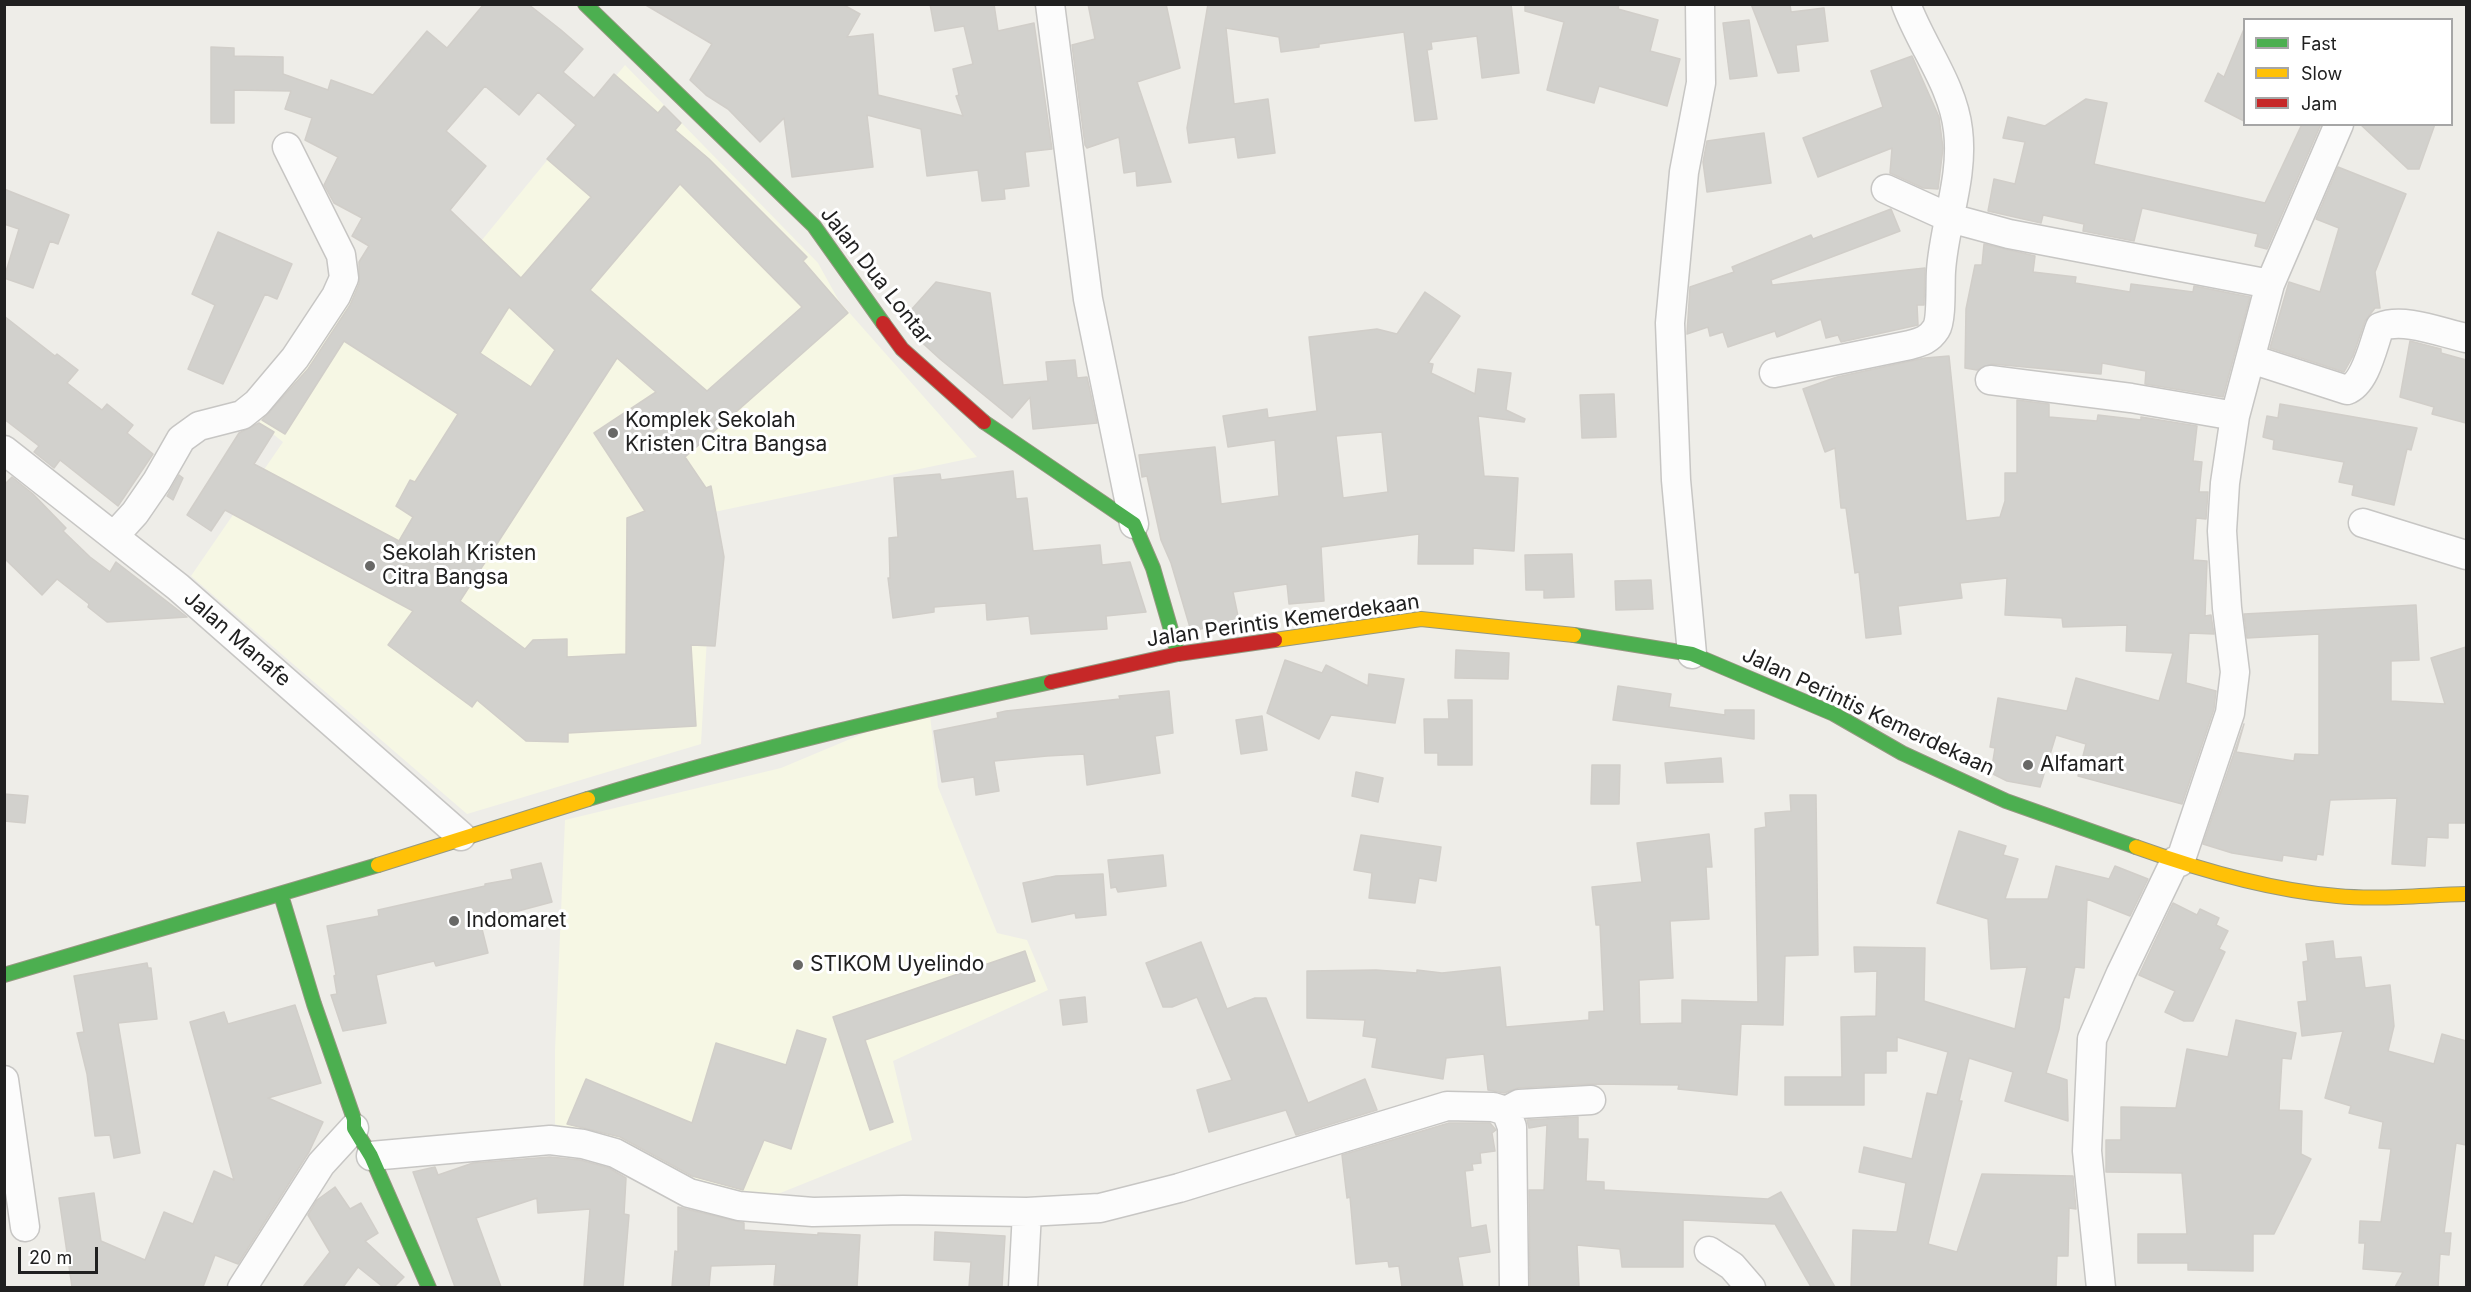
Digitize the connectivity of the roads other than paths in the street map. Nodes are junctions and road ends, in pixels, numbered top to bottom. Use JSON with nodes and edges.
{"nodes":[{"id":1,"x":585,"y":4,"type":"edge"},
{"id":2,"x":1050,"y":4,"type":"edge"},
{"id":3,"x":1701,"y":4,"type":"edge"},
{"id":4,"x":1906,"y":4,"type":"edge"},
{"id":5,"x":2338,"y":126,"type":"edge"},
{"id":6,"x":287,"y":147,"type":"dead end"},
{"id":7,"x":1886,"y":189,"type":"dead end"},
{"id":8,"x":1950,"y":218,"type":"junction"},
{"id":9,"x":2270,"y":284,"type":"junction"},
{"id":10,"x":2466,"y":338,"type":"edge"},
{"id":11,"x":2251,"y":359,"type":"junction"},
{"id":12,"x":1774,"y":373,"type":"dead end"},
{"id":13,"x":1990,"y":380,"type":"dead end"},
{"id":14,"x":2235,"y":416,"type":"junction"},
{"id":15,"x":4,"y":450,"type":"edge"},
{"id":16,"x":2363,"y":523,"type":"dead end"},
{"id":17,"x":1134,"y":524,"type":"junction"},
{"id":18,"x":115,"y":535,"type":"junction"},
{"id":19,"x":2466,"y":555,"type":"edge"},
{"id":20,"x":1178,"y":654,"type":"junction"},
{"id":21,"x":1692,"y":654,"type":"junction"},
{"id":22,"x":462,"y":836,"type":"junction"},
{"id":23,"x":2178,"y":861,"type":"junction"},
{"id":24,"x":2466,"y":894,"type":"edge"},
{"id":25,"x":281,"y":895,"type":"junction"},
{"id":26,"x":4,"y":975,"type":"edge"},
{"id":27,"x":4,"y":1080,"type":"edge"},
{"id":28,"x":1591,"y":1100,"type":"dead end"},
{"id":29,"x":1506,"y":1111,"type":"junction"},
{"id":30,"x":354,"y":1128,"type":"junction"},
{"id":31,"x":371,"y":1156,"type":"junction"},
{"id":32,"x":1027,"y":1212,"type":"junction"},
{"id":33,"x":25,"y":1227,"type":"dead end"},
{"id":34,"x":1709,"y":1251,"type":"dead end"},
{"id":35,"x":2108,"y":1286,"type":"edge"},
{"id":36,"x":242,"y":1287,"type":"edge"},
{"id":37,"x":429,"y":1287,"type":"edge"},
{"id":38,"x":1023,"y":1287,"type":"edge"},
{"id":39,"x":1514,"y":1287,"type":"edge"},
{"id":40,"x":1751,"y":1287,"type":"edge"}],
"edges":[{"from":1,"to":17,"type":"street","name":"Jalan Dua Lontar"},
{"from":2,"to":17,"type":"street"},
{"from":3,"to":21,"type":"street"},
{"from":4,"to":8,"type":"street"},
{"from":5,"to":9,"type":"street"},
{"from":6,"to":18,"type":"street"},
{"from":7,"to":8,"type":"street"},
{"from":8,"to":9,"type":"street"},
{"from":8,"to":12,"type":"street"},
{"from":9,"to":11,"type":"street"},
{"from":10,"to":11,"type":"street"},
{"from":11,"to":14,"type":"street"},
{"from":13,"to":14,"type":"street"},
{"from":14,"to":23,"type":"street"},
{"from":15,"to":18,"type":"street","name":"Jalan Manafe"},
{"from":16,"to":19,"type":"street"},
{"from":17,"to":20,"type":"street"},
{"from":18,"to":22,"type":"street","name":"Jalan Manafe"},
{"from":20,"to":21,"type":"street","name":"Jalan Perintis Kemerdekaan"},
{"from":20,"to":22,"type":"street","name":"Jalan Perintis Kemerdekaan"},
{"from":21,"to":23,"type":"street","name":"Jalan Perintis Kemerdekaan"},
{"from":22,"to":25,"type":"street","name":"Jalan Perintis Kemerdekaan"},
{"from":23,"to":24,"type":"street","name":"Jalan Perintis Kemerdekaan"},
{"from":23,"to":35,"type":"street"},
{"from":25,"to":26,"type":"street","name":"Jalan Perintis Kemerdekaan"},
{"from":25,"to":30,"type":"street"},
{"from":27,"to":33,"type":"street"},
{"from":28,"to":29,"type":"street"},
{"from":29,"to":32,"type":"street"},
{"from":29,"to":39,"type":"street"},
{"from":30,"to":31,"type":"street"},
{"from":30,"to":36,"type":"street"},
{"from":31,"to":32,"type":"street"},
{"from":31,"to":37,"type":"street"},
{"from":32,"to":38,"type":"street"},
{"from":34,"to":40,"type":"street"}]}
